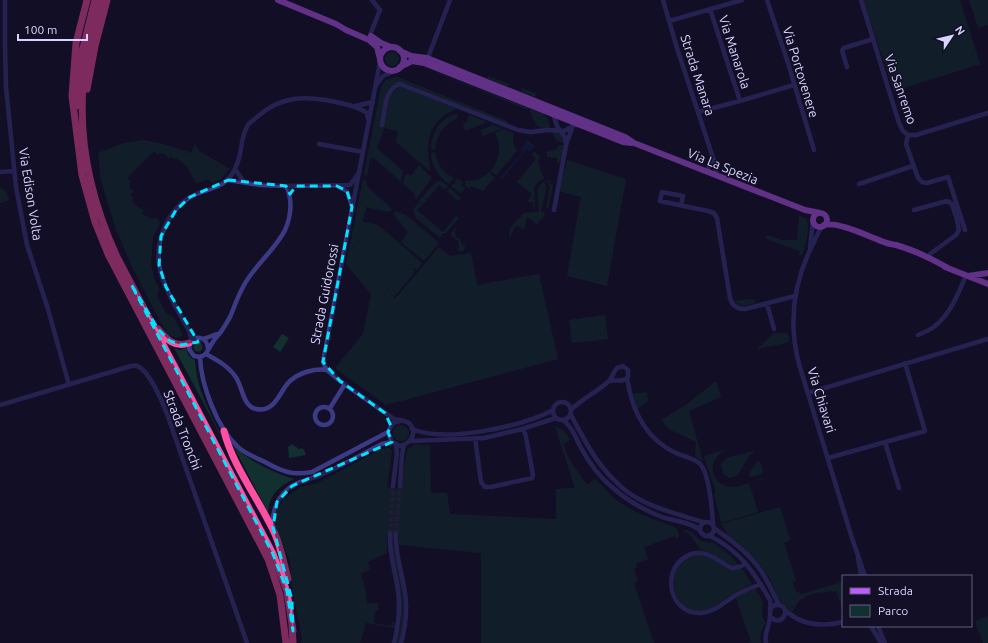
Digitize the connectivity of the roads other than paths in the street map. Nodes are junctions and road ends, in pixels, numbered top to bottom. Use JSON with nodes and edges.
{"nodes":[{"id":1,"x":5,"y":0,"type":"edge"},
{"id":2,"x":87,"y":0,"type":"edge"},
{"id":3,"x":95,"y":0,"type":"edge"},
{"id":4,"x":101,"y":0,"type":"edge"},
{"id":5,"x":107,"y":0,"type":"edge"},
{"id":6,"x":278,"y":0,"type":"edge"},
{"id":7,"x":372,"y":0,"type":"edge"},
{"id":8,"x":450,"y":0,"type":"edge"},
{"id":9,"x":663,"y":0,"type":"edge"},
{"id":10,"x":742,"y":0,"type":"edge"},
{"id":11,"x":767,"y":0,"type":"edge"},
{"id":12,"x":861,"y":0,"type":"edge"},
{"id":13,"x":710,"y":9,"type":"junction"},
{"id":14,"x":669,"y":20,"type":"junction"},
{"id":15,"x":336,"y":24,"type":"junction"},
{"id":16,"x":370,"y":36,"type":"junction"},
{"id":17,"x":873,"y":39,"type":"junction"},
{"id":18,"x":394,"y":47,"type":"junction"},
{"id":19,"x":400,"y":51,"type":"junction"},
{"id":20,"x":380,"y":60,"type":"junction"},
{"id":21,"x":427,"y":61,"type":"junction"},
{"id":22,"x":400,"y":67,"type":"junction"},
{"id":23,"x":847,"y":67,"type":"dead end"},
{"id":24,"x":394,"y":71,"type":"junction"},
{"id":25,"x":476,"y":79,"type":"junction"},
{"id":26,"x":376,"y":84,"type":"junction"},
{"id":27,"x":794,"y":85,"type":"junction"},
{"id":28,"x":740,"y":101,"type":"junction"},
{"id":29,"x":373,"y":102,"type":"junction"},
{"id":30,"x":355,"y":106,"type":"junction"},
{"id":31,"x":549,"y":110,"type":"junction"},
{"id":32,"x":82,"y":112,"type":"junction"},
{"id":33,"x":698,"y":112,"type":"junction"},
{"id":34,"x":988,"y":113,"type":"edge"},
{"id":35,"x":369,"y":122,"type":"junction"},
{"id":36,"x":583,"y":123,"type":"junction"},
{"id":37,"x":382,"y":125,"type":"dead end"},
{"id":38,"x":562,"y":126,"type":"junction"},
{"id":39,"x":76,"y":132,"type":"junction"},
{"id":40,"x":908,"y":135,"type":"junction"},
{"id":41,"x":319,"y":144,"type":"dead end"},
{"id":42,"x":566,"y":145,"type":"junction"},
{"id":43,"x":814,"y":150,"type":"dead end"},
{"id":44,"x":363,"y":152,"type":"junction"},
{"id":45,"x":712,"y":156,"type":"junction"},
{"id":46,"x":913,"y":166,"type":"junction"},
{"id":47,"x":235,"y":169,"type":"junction"},
{"id":48,"x":14,"y":171,"type":"junction"},
{"id":49,"x":707,"y":171,"type":"junction"},
{"id":50,"x":0,"y":172,"type":"edge"},
{"id":51,"x":359,"y":173,"type":"junction"},
{"id":52,"x":716,"y":175,"type":"junction"},
{"id":53,"x":228,"y":180,"type":"junction"},
{"id":54,"x":244,"y":182,"type":"junction"},
{"id":55,"x":859,"y":184,"type":"dead end"},
{"id":56,"x":286,"y":186,"type":"junction"},
{"id":57,"x":296,"y":186,"type":"junction"},
{"id":58,"x":337,"y":186,"type":"junction"},
{"id":59,"x":290,"y":195,"type":"junction"},
{"id":60,"x":954,"y":204,"type":"junction"},
{"id":61,"x":682,"y":205,"type":"junction"},
{"id":62,"x":352,"y":207,"type":"junction"},
{"id":63,"x":554,"y":210,"type":"dead end"},
{"id":64,"x":805,"y":210,"type":"junction"},
{"id":65,"x":914,"y":210,"type":"dead end"},
{"id":66,"x":820,"y":213,"type":"junction"},
{"id":67,"x":826,"y":216,"type":"junction"},
{"id":68,"x":813,"y":220,"type":"junction"},
{"id":69,"x":960,"y":220,"type":"junction"},
{"id":70,"x":824,"y":226,"type":"junction"},
{"id":71,"x":848,"y":228,"type":"junction"},
{"id":72,"x":965,"y":230,"type":"dead end"},
{"id":73,"x":810,"y":248,"type":"junction"},
{"id":74,"x":930,"y":254,"type":"dead end"},
{"id":75,"x":988,"y":273,"type":"edge"},
{"id":76,"x":967,"y":275,"type":"junction"},
{"id":77,"x":988,"y":276,"type":"edge"},
{"id":78,"x":988,"y":283,"type":"edge"},
{"id":79,"x":131,"y":284,"type":"junction"},
{"id":80,"x":795,"y":296,"type":"junction"},
{"id":81,"x":767,"y":304,"type":"junction"},
{"id":82,"x":774,"y":329,"type":"dead end"},
{"id":83,"x":189,"y":331,"type":"junction"},
{"id":84,"x":221,"y":332,"type":"junction"},
{"id":85,"x":918,"y":335,"type":"dead end"},
{"id":86,"x":197,"y":338,"type":"junction"},
{"id":87,"x":203,"y":339,"type":"junction"},
{"id":88,"x":988,"y":339,"type":"edge"},
{"id":89,"x":190,"y":342,"type":"junction"},
{"id":90,"x":207,"y":351,"type":"junction"},
{"id":91,"x":200,"y":358,"type":"junction"},
{"id":92,"x":905,"y":363,"type":"junction"},
{"id":93,"x":326,"y":370,"type":"junction"},
{"id":94,"x":614,"y":374,"type":"junction"},
{"id":95,"x":627,"y":378,"type":"junction"},
{"id":96,"x":617,"y":379,"type":"junction"},
{"id":97,"x":609,"y":381,"type":"junction"},
{"id":98,"x":344,"y":384,"type":"junction"},
{"id":99,"x":69,"y":385,"type":"junction"},
{"id":100,"x":808,"y":393,"type":"junction"},
{"id":101,"x":582,"y":399,"type":"junction"},
{"id":102,"x":569,"y":403,"type":"junction"},
{"id":103,"x":0,"y":405,"type":"edge"},
{"id":104,"x":330,"y":408,"type":"junction"},
{"id":105,"x":572,"y":409,"type":"junction"},
{"id":106,"x":553,"y":410,"type":"junction"},
{"id":107,"x":384,"y":413,"type":"junction"},
{"id":108,"x":571,"y":415,"type":"junction"},
{"id":109,"x":556,"y":418,"type":"junction"},
{"id":110,"x":563,"y":420,"type":"junction"},
{"id":111,"x":400,"y":421,"type":"junction"},
{"id":112,"x":391,"y":426,"type":"junction"},
{"id":113,"x":522,"y":429,"type":"junction"},
{"id":114,"x":412,"y":430,"type":"junction"},
{"id":115,"x":224,"y":431,"type":"junction"},
{"id":116,"x":388,"y":432,"type":"junction"},
{"id":117,"x":475,"y":438,"type":"junction"},
{"id":118,"x":411,"y":441,"type":"junction"},
{"id":119,"x":885,"y":442,"type":"junction"},
{"id":120,"x":394,"y":443,"type":"junction"},
{"id":121,"x":404,"y":445,"type":"junction"},
{"id":122,"x":828,"y":458,"type":"junction"},
{"id":123,"x":394,"y":486,"type":"tunnel mouth"},
{"id":124,"x":400,"y":486,"type":"tunnel mouth"},
{"id":125,"x":899,"y":488,"type":"dead end"},
{"id":126,"x":703,"y":522,"type":"junction"},
{"id":127,"x":714,"y":526,"type":"junction"},
{"id":128,"x":700,"y":530,"type":"junction"},
{"id":129,"x":274,"y":534,"type":"junction"},
{"id":130,"x":390,"y":534,"type":"tunnel mouth"},
{"id":131,"x":396,"y":534,"type":"tunnel mouth"},
{"id":132,"x":710,"y":536,"type":"junction"},
{"id":133,"x":858,"y":555,"type":"junction"},
{"id":134,"x":746,"y":564,"type":"junction"},
{"id":135,"x":861,"y":575,"type":"edge"},
{"id":136,"x":865,"y":575,"type":"edge"},
{"id":137,"x":761,"y":584,"type":"junction"},
{"id":138,"x":779,"y":605,"type":"junction"},
{"id":139,"x":770,"y":608,"type":"junction"},
{"id":140,"x":785,"y":610,"type":"junction"},
{"id":141,"x":784,"y":617,"type":"junction"},
{"id":142,"x":796,"y":618,"type":"junction"},
{"id":143,"x":771,"y":619,"type":"junction"},
{"id":144,"x":842,"y":622,"type":"edge"},
{"id":145,"x":872,"y":627,"type":"edge"},
{"id":146,"x":878,"y":627,"type":"edge"},
{"id":147,"x":293,"y":631,"type":"junction"},
{"id":148,"x":247,"y":643,"type":"edge"},
{"id":149,"x":286,"y":643,"type":"edge"},
{"id":150,"x":293,"y":643,"type":"edge"},
{"id":151,"x":394,"y":643,"type":"edge"},
{"id":152,"x":401,"y":643,"type":"edge"},
{"id":153,"x":766,"y":643,"type":"edge"},
{"id":154,"x":881,"y":643,"type":"edge"},
{"id":155,"x":885,"y":643,"type":"edge"}],
"edges":[{"from":1,"to":48,"type":"street","name":"Via Edison Volta"},
{"from":2,"to":39,"type":"highway"},
{"from":3,"to":39,"type":"highway"},
{"from":4,"to":32,"type":"highway"},
{"from":5,"to":32,"type":"highway"},
{"from":6,"to":15,"type":"main road","name":"Via La Spezia"},
{"from":7,"to":16,"type":"street"},
{"from":8,"to":21,"type":"street"},
{"from":9,"to":14,"type":"street","name":"Strada Manara"},
{"from":10,"to":13,"type":"street"},
{"from":11,"to":27,"type":"street","name":"Via Portovenere"},
{"from":12,"to":17,"type":"street","name":"Via Sanremo"},
{"from":13,"to":14,"type":"street"},
{"from":13,"to":28,"type":"street","name":"Via Manarola"},
{"from":14,"to":33,"type":"street","name":"Strada Manara"},
{"from":15,"to":16,"type":"main road","name":"Via La Spezia"},
{"from":15,"to":20,"type":"main road","name":"Via La Spezia"},
{"from":16,"to":18,"type":"main road","name":"Via La Spezia"},
{"from":17,"to":23,"type":"street"},
{"from":17,"to":40,"type":"street","name":"Via Sanremo"},
{"from":18,"to":19,"type":"main road","name":"Via La Spezia"},
{"from":18,"to":20,"type":"main road"},
{"from":19,"to":21,"type":"main road","name":"Via La Spezia"},
{"from":19,"to":22,"type":"main road"},
{"from":20,"to":24,"type":"main road"},
{"from":20,"to":26,"type":"street","name":"Strada Guidorossi"},
{"from":21,"to":22,"type":"main road","name":"Via La Spezia"},
{"from":21,"to":25,"type":"main road","name":"Via La Spezia"},
{"from":22,"to":24,"type":"main road","name":"Via La Spezia"},
{"from":24,"to":26,"type":"street"},
{"from":25,"to":31,"type":"main road","name":"Via La Spezia"},
{"from":25,"to":31,"type":"main road","name":"Via La Spezia"},
{"from":26,"to":29,"type":"street","name":"Strada Guidorossi"},
{"from":27,"to":28,"type":"street"},
{"from":27,"to":43,"type":"street","name":"Via Portovenere"},
{"from":28,"to":33,"type":"street"},
{"from":29,"to":30,"type":"street"},
{"from":29,"to":35,"type":"street","name":"Strada Guidorossi"},
{"from":30,"to":35,"type":"street"},
{"from":30,"to":47,"type":"street"},
{"from":31,"to":36,"type":"main road","name":"Via La Spezia"},
{"from":31,"to":38,"type":"main road","name":"Via La Spezia"},
{"from":32,"to":79,"type":"highway"},
{"from":33,"to":45,"type":"street","name":"Strada Manara"},
{"from":34,"to":40,"type":"street"},
{"from":35,"to":44,"type":"street","name":"Strada Guidorossi"},
{"from":36,"to":38,"type":"main road","name":"Via La Spezia"},
{"from":36,"to":49,"type":"main road","name":"Via La Spezia"},
{"from":37,"to":38,"type":"street"},
{"from":38,"to":42,"type":"street"},
{"from":38,"to":42,"type":"street"},
{"from":39,"to":149,"type":"highway"},
{"from":40,"to":46,"type":"street","name":"Via Sanremo"},
{"from":41,"to":44,"type":"street"},
{"from":42,"to":63,"type":"street"},
{"from":44,"to":51,"type":"street","name":"Strada Guidorossi"},
{"from":45,"to":49,"type":"street"},
{"from":45,"to":52,"type":"street","name":"Strada Manara"},
{"from":46,"to":55,"type":"street"},
{"from":46,"to":60,"type":"street","name":"Via Sanremo"},
{"from":47,"to":53,"type":"street"},
{"from":47,"to":54,"type":"street"},
{"from":48,"to":50,"type":"street"},
{"from":48,"to":99,"type":"street","name":"Via Edison Volta"},
{"from":49,"to":52,"type":"main road","name":"Via La Spezia"},
{"from":51,"to":58,"type":"street"},
{"from":51,"to":62,"type":"street","name":"Strada Guidorossi"},
{"from":52,"to":64,"type":"main road","name":"Via La Spezia"},
{"from":53,"to":54,"type":"street"},
{"from":53,"to":83,"type":"street"},
{"from":54,"to":56,"type":"street"},
{"from":56,"to":57,"type":"street"},
{"from":56,"to":59,"type":"street"},
{"from":57,"to":58,"type":"street"},
{"from":57,"to":59,"type":"street"},
{"from":58,"to":62,"type":"street"},
{"from":59,"to":84,"type":"street"},
{"from":60,"to":65,"type":"street"},
{"from":60,"to":69,"type":"street","name":"Via Sanremo"},
{"from":61,"to":61,"type":"street"},
{"from":61,"to":81,"type":"street"},
{"from":62,"to":93,"type":"street","name":"Strada Guidorossi"},
{"from":64,"to":66,"type":"main road","name":"Via La Spezia"},
{"from":64,"to":68,"type":"main road","name":"Via La Spezia"},
{"from":66,"to":67,"type":"main road","name":"Via La Spezia"},
{"from":66,"to":68,"type":"main road"},
{"from":67,"to":70,"type":"main road"},
{"from":67,"to":71,"type":"main road","name":"Via La Spezia"},
{"from":68,"to":70,"type":"main road","name":"Via La Spezia"},
{"from":68,"to":73,"type":"street","name":"Via Chiavari"},
{"from":69,"to":72,"type":"street","name":"Via Sanremo"},
{"from":69,"to":74,"type":"street"},
{"from":70,"to":71,"type":"main road","name":"Via La Spezia"},
{"from":70,"to":73,"type":"street","name":"Via Chiavari"},
{"from":71,"to":76,"type":"main road","name":"Via La Spezia"},
{"from":73,"to":80,"type":"street","name":"Via Chiavari"},
{"from":75,"to":76,"type":"main road","name":"Via La Spezia"},
{"from":76,"to":78,"type":"main road","name":"Via La Spezia"},
{"from":76,"to":85,"type":"street"},
{"from":77,"to":78,"type":"main road","name":"Via La Spezia"},
{"from":79,"to":89,"type":"highway"},
{"from":79,"to":147,"type":"highway"},
{"from":80,"to":81,"type":"street"},
{"from":80,"to":100,"type":"street","name":"Via Chiavari"},
{"from":81,"to":82,"type":"street"},
{"from":83,"to":86,"type":"street"},
{"from":83,"to":89,"type":"street"},
{"from":84,"to":87,"type":"street"},
{"from":84,"to":90,"type":"street"},
{"from":86,"to":87,"type":"street"},
{"from":86,"to":89,"type":"street"},
{"from":87,"to":90,"type":"street"},
{"from":88,"to":92,"type":"street"},
{"from":89,"to":91,"type":"street"},
{"from":90,"to":91,"type":"street"},
{"from":90,"to":93,"type":"street"},
{"from":91,"to":115,"type":"street"},
{"from":92,"to":100,"type":"street"},
{"from":92,"to":119,"type":"street"},
{"from":93,"to":98,"type":"street"},
{"from":94,"to":95,"type":"street"},
{"from":94,"to":96,"type":"street"},
{"from":94,"to":97,"type":"street"},
{"from":95,"to":96,"type":"street"},
{"from":95,"to":127,"type":"street"},
{"from":96,"to":97,"type":"street"},
{"from":97,"to":101,"type":"street"},
{"from":98,"to":104,"type":"street"},
{"from":98,"to":107,"type":"street"},
{"from":99,"to":103,"type":"street","name":"Strada Tronchi"},
{"from":99,"to":148,"type":"street","name":"Strada Tronchi"},
{"from":100,"to":122,"type":"street","name":"Via Chiavari"},
{"from":101,"to":102,"type":"street"},
{"from":101,"to":105,"type":"street"},
{"from":102,"to":105,"type":"street"},
{"from":102,"to":106,"type":"street"},
{"from":104,"to":104,"type":"street"},
{"from":105,"to":108,"type":"street"},
{"from":106,"to":109,"type":"street"},
{"from":106,"to":114,"type":"street"},
{"from":107,"to":111,"type":"street"},
{"from":107,"to":112,"type":"street"},
{"from":108,"to":110,"type":"street"},
{"from":108,"to":126,"type":"street"},
{"from":109,"to":110,"type":"street"},
{"from":109,"to":113,"type":"street"},
{"from":110,"to":128,"type":"street"},
{"from":111,"to":112,"type":"street"},
{"from":111,"to":114,"type":"street"},
{"from":112,"to":116,"type":"street"},
{"from":113,"to":117,"type":"street"},
{"from":113,"to":117,"type":"street"},
{"from":114,"to":118,"type":"street"},
{"from":115,"to":116,"type":"street"},
{"from":115,"to":129,"type":"highway"},
{"from":116,"to":120,"type":"street"},
{"from":117,"to":118,"type":"street"},
{"from":118,"to":121,"type":"street"},
{"from":119,"to":122,"type":"street"},
{"from":119,"to":125,"type":"street"},
{"from":120,"to":121,"type":"street"},
{"from":120,"to":123,"type":"street"},
{"from":120,"to":129,"type":"street"},
{"from":121,"to":124,"type":"street"},
{"from":122,"to":133,"type":"street","name":"Via Chiavari"},
{"from":126,"to":127,"type":"street"},
{"from":126,"to":128,"type":"street"},
{"from":127,"to":132,"type":"street"},
{"from":127,"to":138,"type":"street"},
{"from":128,"to":132,"type":"street"},
{"from":129,"to":147,"type":"highway"},
{"from":130,"to":151,"type":"street"},
{"from":131,"to":152,"type":"street"},
{"from":132,"to":134,"type":"street"},
{"from":133,"to":135,"type":"street","name":"Via Chiavari"},
{"from":133,"to":136,"type":"street","name":"Via Chiavari"},
{"from":134,"to":137,"type":"street"},
{"from":134,"to":137,"type":"street"},
{"from":137,"to":139,"type":"street"},
{"from":138,"to":139,"type":"street"},
{"from":138,"to":140,"type":"street"},
{"from":139,"to":143,"type":"street"},
{"from":140,"to":141,"type":"street"},
{"from":140,"to":142,"type":"street"},
{"from":141,"to":142,"type":"street"},
{"from":141,"to":143,"type":"street"},
{"from":142,"to":144,"type":"street"},
{"from":143,"to":153,"type":"street"},
{"from":145,"to":154,"type":"street"},
{"from":146,"to":155,"type":"street"},
{"from":147,"to":150,"type":"highway"}]}
